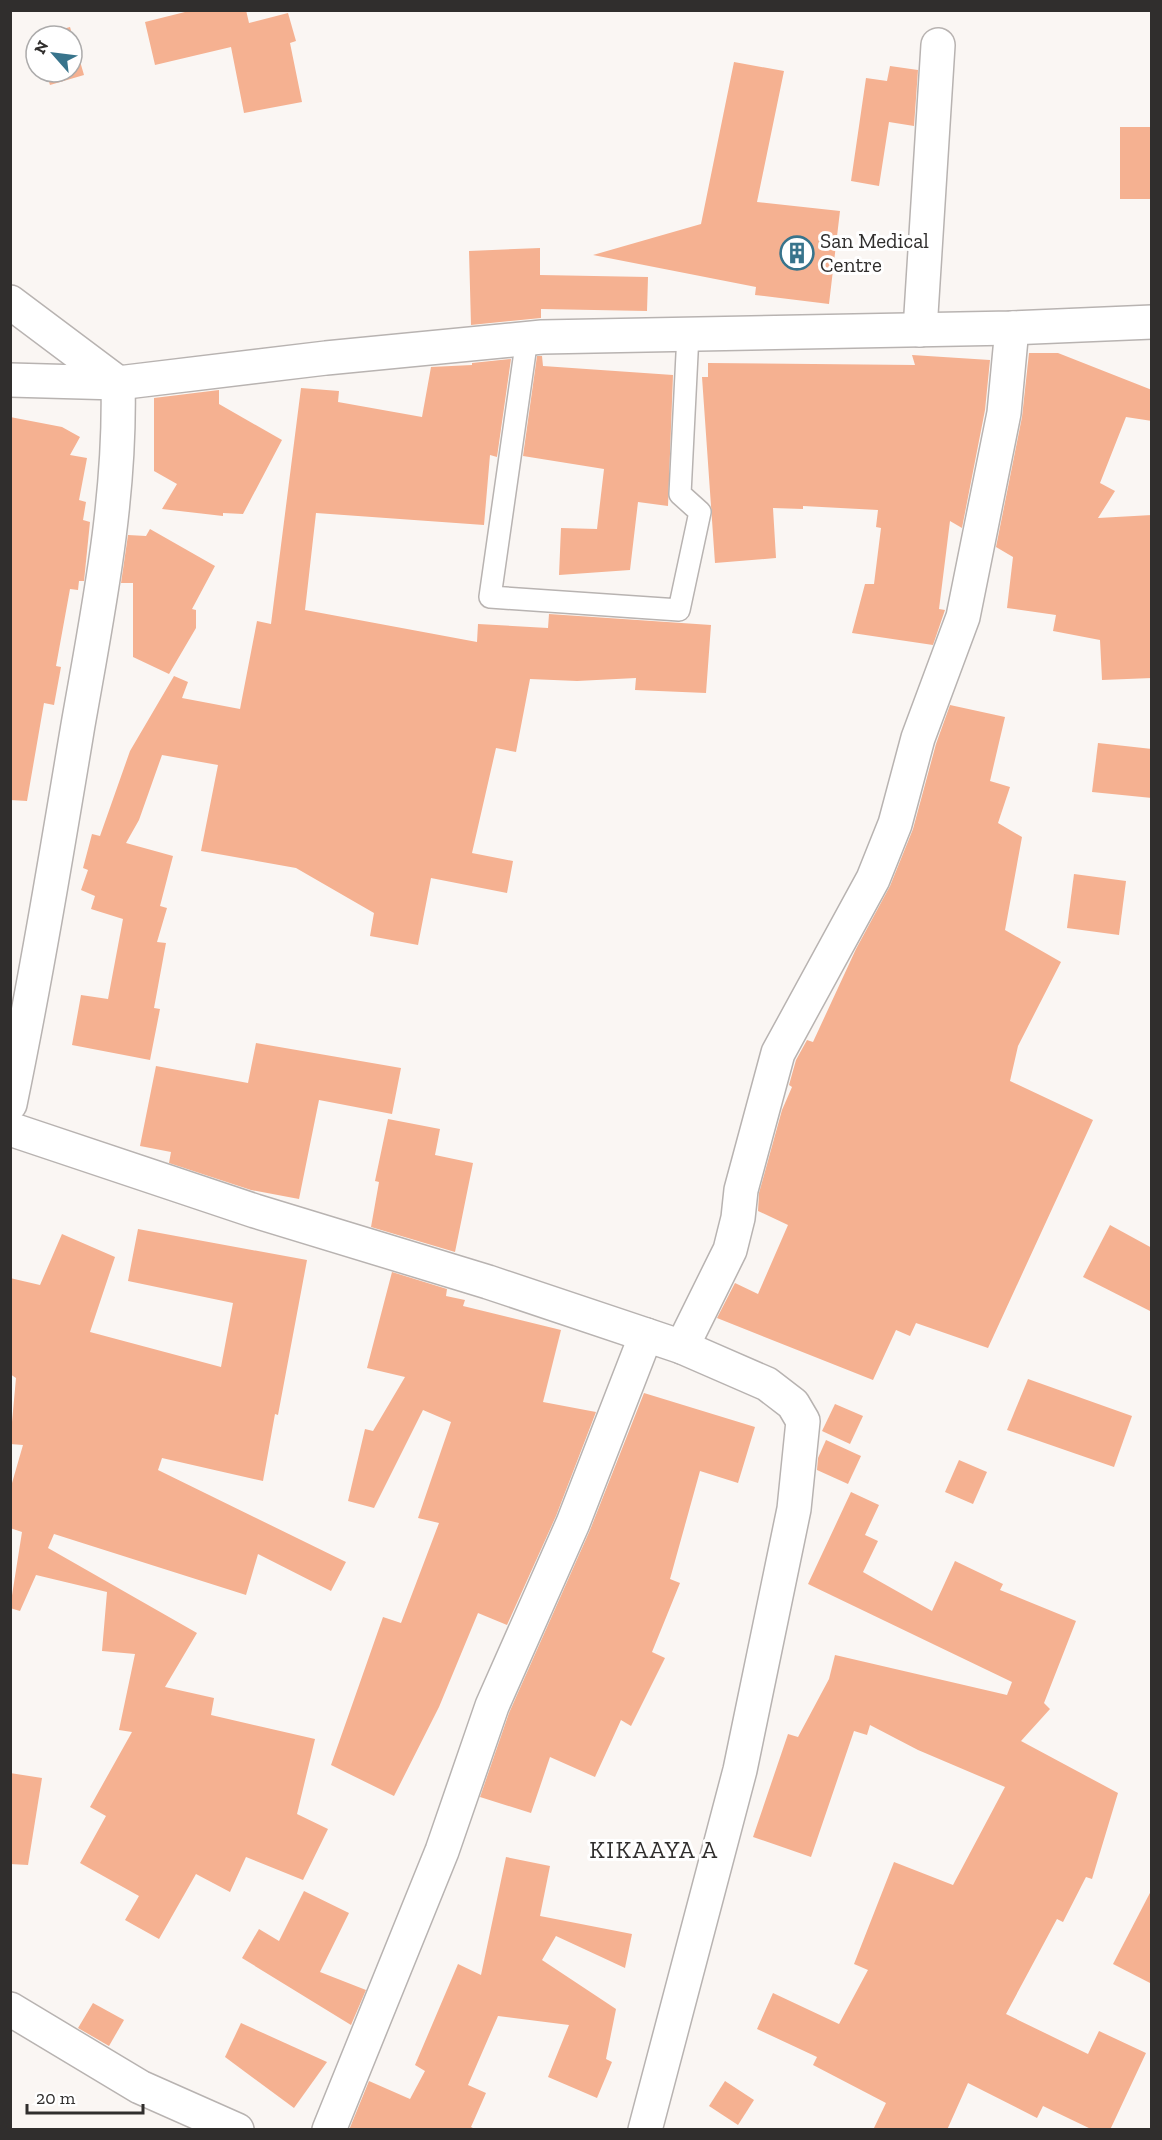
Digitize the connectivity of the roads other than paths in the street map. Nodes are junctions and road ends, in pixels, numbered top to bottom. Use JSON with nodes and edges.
{"nodes":[{"id":1,"x":938,"y":45,"type":"dead end"},
{"id":2,"x":10,"y":302,"type":"edge"},
{"id":3,"x":1152,"y":322,"type":"edge"},
{"id":4,"x":1012,"y":328,"type":"junction"},
{"id":5,"x":920,"y":330,"type":"junction"},
{"id":6,"x":688,"y":334,"type":"junction"},
{"id":7,"x":526,"y":338,"type":"junction"},
{"id":8,"x":10,"y":380,"type":"edge"},
{"id":9,"x":118,"y":383,"type":"junction"},
{"id":10,"x":10,"y":1104,"type":"edge"},
{"id":11,"x":10,"y":1129,"type":"edge"},
{"id":12,"x":646,"y":1335,"type":"junction"},
{"id":13,"x":682,"y":1347,"type":"junction"},
{"id":14,"x":10,"y":2009,"type":"edge"},
{"id":15,"x":237,"y":2130,"type":"edge"},
{"id":16,"x":329,"y":2130,"type":"edge"},
{"id":17,"x":645,"y":2130,"type":"edge"}],
"edges":[{"from":1,"to":5,"type":"street"},
{"from":2,"to":9,"type":"street"},
{"from":3,"to":4,"type":"street"},
{"from":4,"to":5,"type":"street"},
{"from":4,"to":13,"type":"street"},
{"from":5,"to":6,"type":"street"},
{"from":6,"to":7,"type":"street"},
{"from":6,"to":7,"type":"lane"},
{"from":7,"to":9,"type":"street"},
{"from":8,"to":9,"type":"street"},
{"from":9,"to":10,"type":"street"},
{"from":11,"to":12,"type":"street"},
{"from":12,"to":13,"type":"street"},
{"from":12,"to":16,"type":"street"},
{"from":13,"to":17,"type":"street"},
{"from":14,"to":15,"type":"street"}]}
